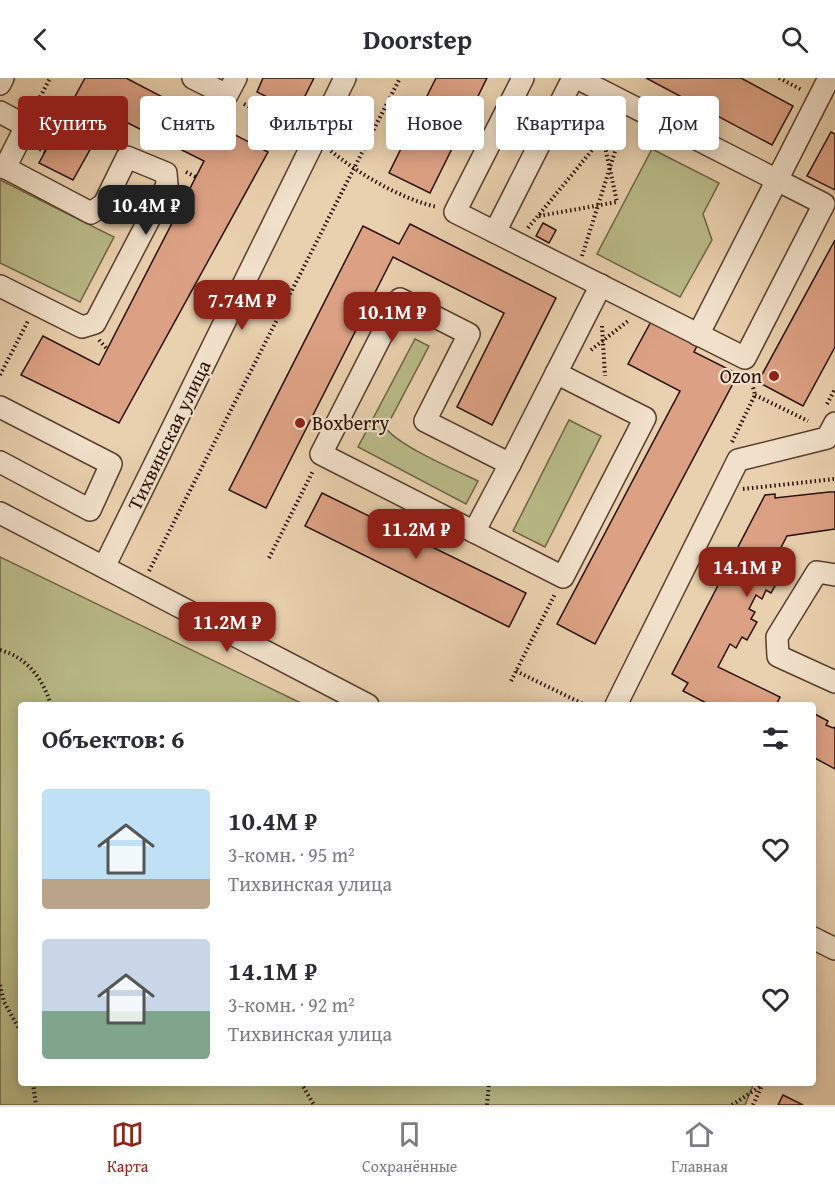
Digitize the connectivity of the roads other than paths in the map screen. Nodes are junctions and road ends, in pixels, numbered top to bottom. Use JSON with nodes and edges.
{"nodes":[{"id":1,"x":3,"y":78,"type":"edge"},
{"id":2,"x":345,"y":78,"type":"edge"},
{"id":3,"x":523,"y":78,"type":"edge"},
{"id":4,"x":829,"y":78,"type":"edge"},
{"id":5,"x":580,"y":81,"type":"edge"},
{"id":6,"x":0,"y":84,"type":"edge"},
{"id":7,"x":195,"y":87,"type":"edge"},
{"id":8,"x":232,"y":87,"type":"edge"},
{"id":9,"x":0,"y":112,"type":"edge"},
{"id":10,"x":2,"y":167,"type":"edge"},
{"id":11,"x":777,"y":180,"type":"junction"},
{"id":12,"x":495,"y":232,"type":"junction"},
{"id":13,"x":600,"y":285,"type":"junction"},
{"id":14,"x":0,"y":286,"type":"edge"},
{"id":15,"x":698,"y":335,"type":"junction"},
{"id":16,"x":556,"y":373,"type":"junction"},
{"id":17,"x":0,"y":407,"type":"edge"},
{"id":18,"x":825,"y":418,"type":"edge"},
{"id":19,"x":0,"y":462,"type":"edge"},
{"id":20,"x":510,"y":464,"type":"junction"},
{"id":21,"x":0,"y":513,"type":"edge"},
{"id":22,"x":474,"y":532,"type":"junction"},
{"id":23,"x":104,"y":567,"type":"junction"},
{"id":24,"x":835,"y":575,"type":"edge"},
{"id":25,"x":835,"y":682,"type":"edge"},
{"id":26,"x":362,"y":702,"type":"edge"},
{"id":27,"x":618,"y":702,"type":"edge"},
{"id":28,"x":816,"y":940,"type":"edge"},
{"id":29,"x":835,"y":949,"type":"edge"}],
"edges":[{"from":1,"to":6,"type":"street"},
{"from":2,"to":23,"type":"street","name":"Тихвинская улица"},
{"from":3,"to":12,"type":"street"},
{"from":4,"to":11,"type":"street"},
{"from":5,"to":11,"type":"street"},
{"from":5,"to":12,"type":"street"},
{"from":7,"to":8,"type":"street"},
{"from":9,"to":10,"type":"street"},
{"from":10,"to":14,"type":"street"},
{"from":11,"to":15,"type":"street"},
{"from":11,"to":15,"type":"street"},
{"from":12,"to":13,"type":"street"},
{"from":13,"to":15,"type":"street"},
{"from":13,"to":16,"type":"street"},
{"from":16,"to":20,"type":"street"},
{"from":16,"to":22,"type":"street"},
{"from":17,"to":19,"type":"street"},
{"from":18,"to":27,"type":"street"},
{"from":20,"to":22,"type":"street"},
{"from":20,"to":22,"type":"street"},
{"from":21,"to":23,"type":"street"},
{"from":23,"to":26,"type":"street"},
{"from":24,"to":25,"type":"street"},
{"from":28,"to":29,"type":"street"}]}
